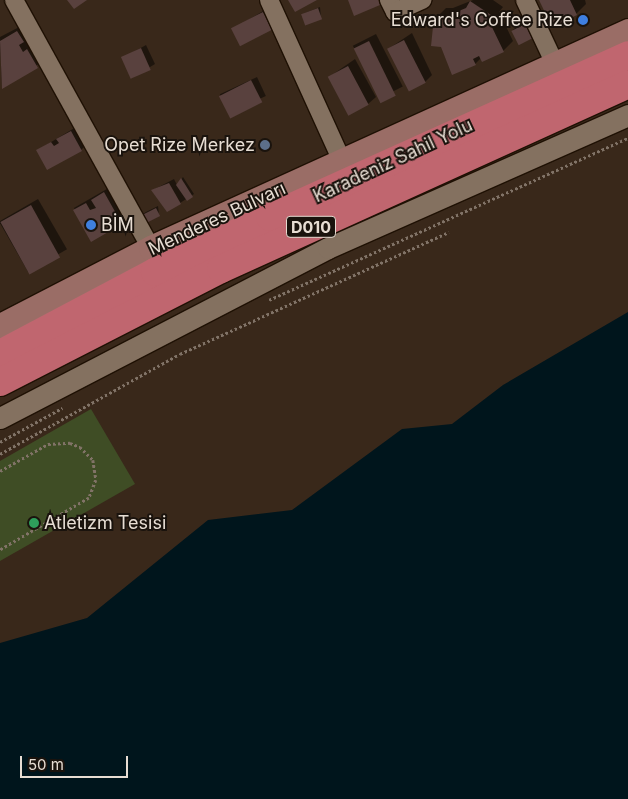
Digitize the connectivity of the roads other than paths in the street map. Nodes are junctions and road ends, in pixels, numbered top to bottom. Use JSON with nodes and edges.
{"nodes":[{"id":1,"x":14,"y":0,"type":"edge"},
{"id":2,"x":269,"y":0,"type":"edge"},
{"id":3,"x":389,"y":0,"type":"edge"},
{"id":4,"x":422,"y":0,"type":"edge"},
{"id":5,"x":525,"y":0,"type":"edge"},
{"id":6,"x":628,"y":31,"type":"edge"},
{"id":7,"x":628,"y":55,"type":"edge"},
{"id":8,"x":555,"y":64,"type":"junction"},
{"id":9,"x":628,"y":84,"type":"edge"},
{"id":10,"x":628,"y":115,"type":"edge"},
{"id":11,"x":342,"y":161,"type":"junction"},
{"id":12,"x":151,"y":248,"type":"junction"},
{"id":13,"x":0,"y":326,"type":"edge"},
{"id":14,"x":0,"y":354,"type":"edge"},
{"id":15,"x":0,"y":382,"type":"edge"},
{"id":16,"x":0,"y":418,"type":"edge"}],
"edges":[{"from":1,"to":12,"type":"street"},
{"from":2,"to":11,"type":"street"},
{"from":3,"to":4,"type":"street"},
{"from":5,"to":8,"type":"street"},
{"from":6,"to":8,"type":"main road","name":"Menderes Bulvarı"},
{"from":7,"to":14,"type":"highway","name":"Karadeniz Sahil Yolu"},
{"from":8,"to":11,"type":"main road","name":"Menderes Bulvarı"},
{"from":9,"to":15,"type":"highway","name":"Karadeniz Sahil Yolu","number":"D010"},
{"from":10,"to":16,"type":"street"},
{"from":11,"to":12,"type":"main road","name":"Menderes Bulvarı"},
{"from":12,"to":13,"type":"main road","name":"Menderes Bulvarı"}]}
